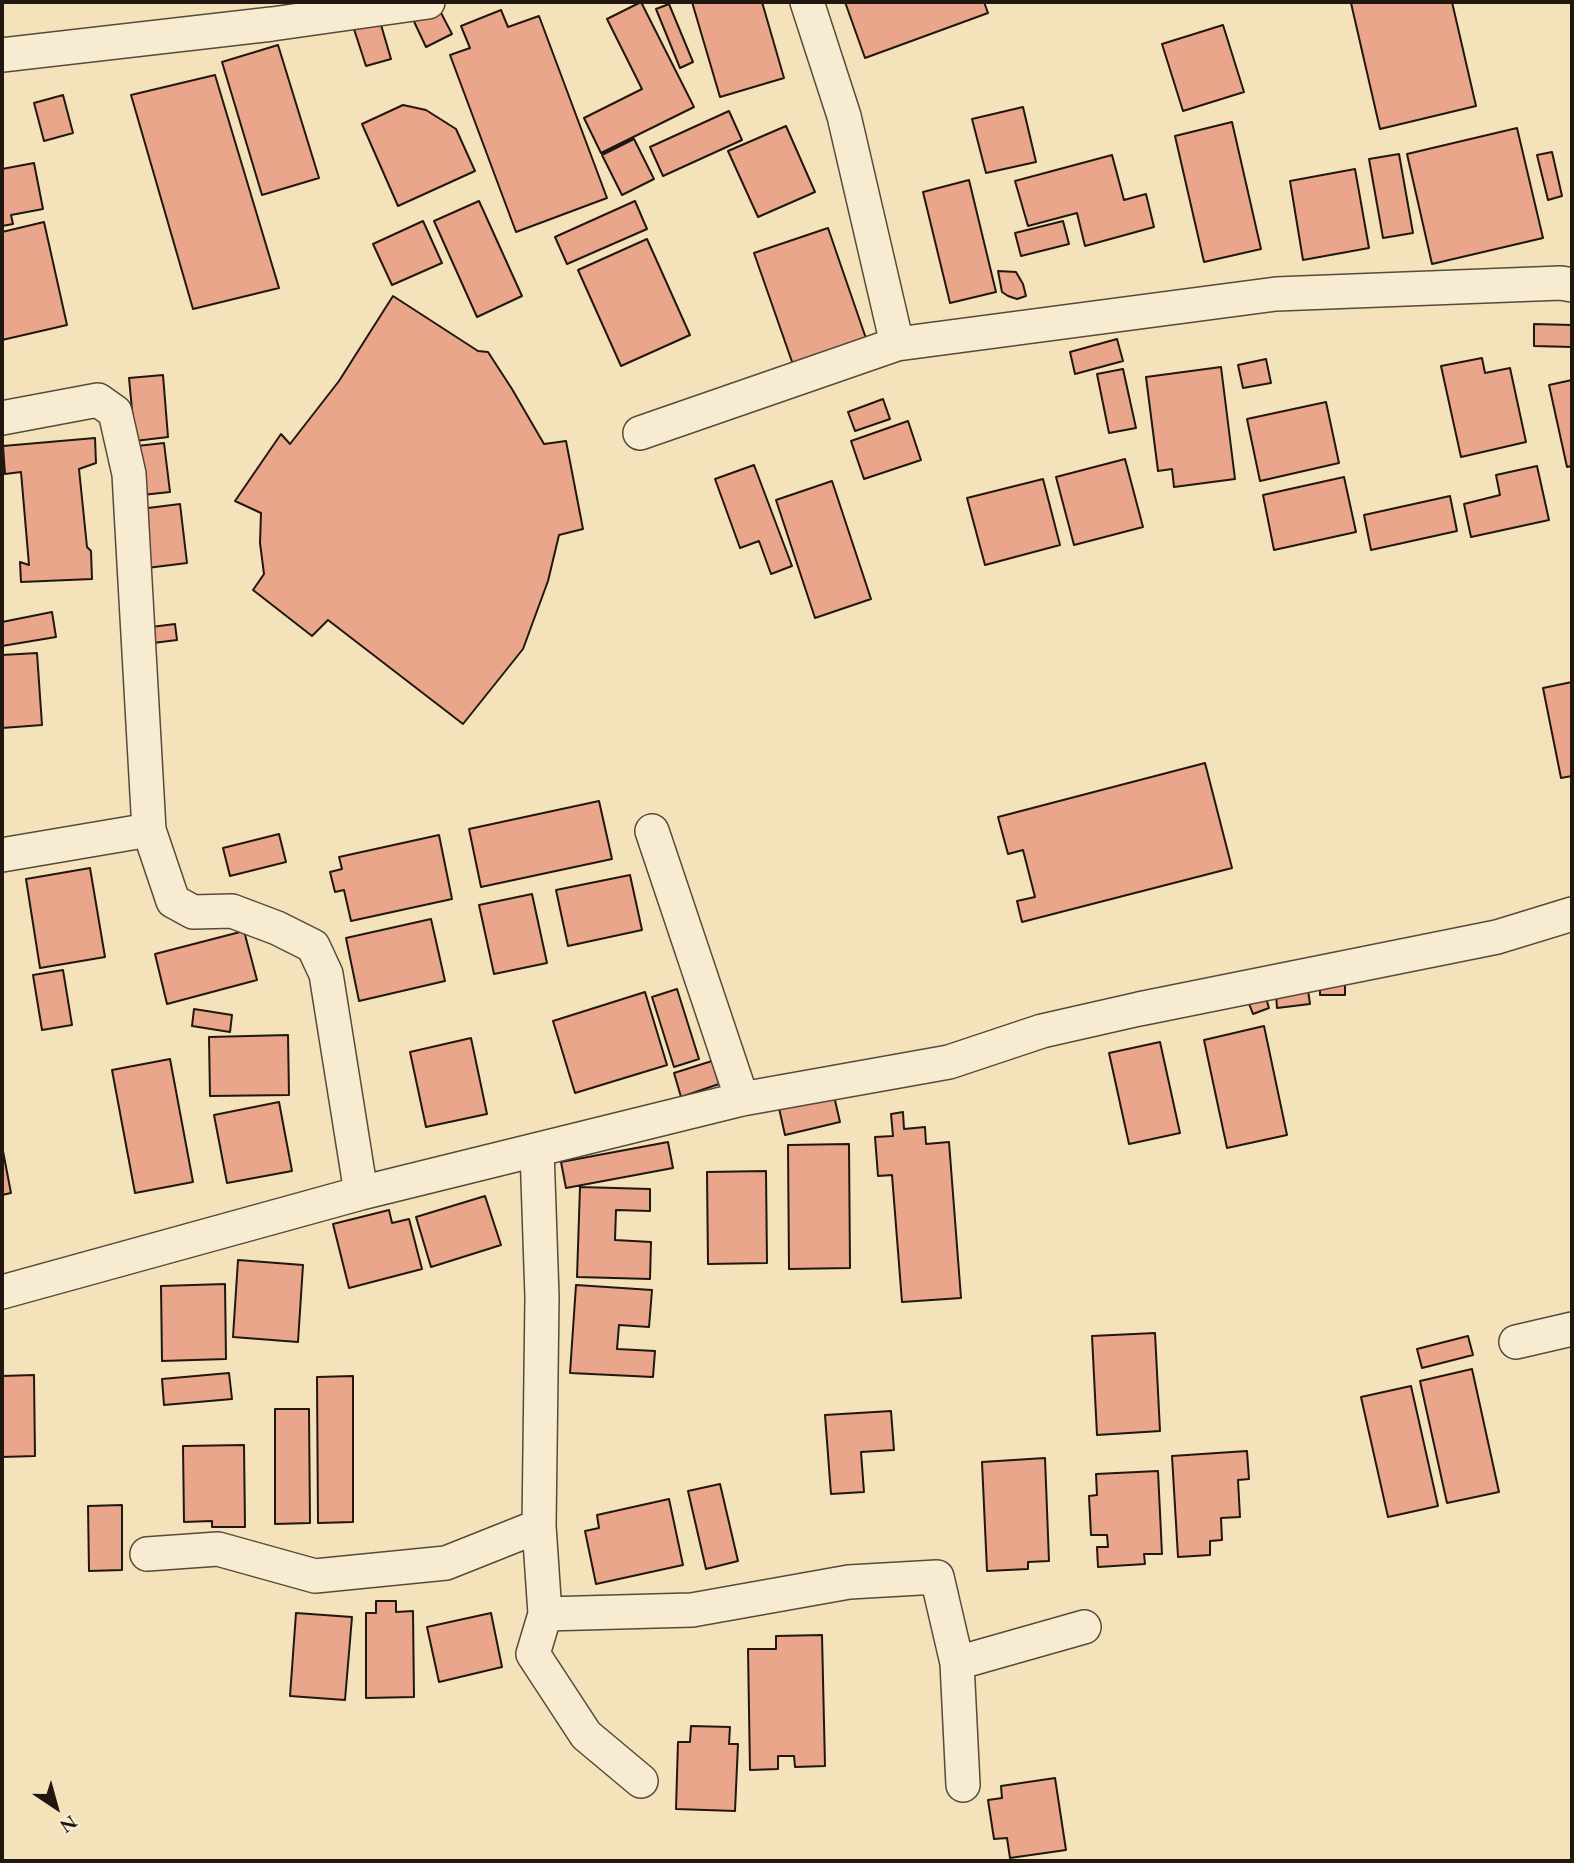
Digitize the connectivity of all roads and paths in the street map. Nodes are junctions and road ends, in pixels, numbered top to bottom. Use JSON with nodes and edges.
{"nodes":[{"id":1,"x":428,"y":2,"type":"edge"},
{"id":2,"x":807,"y":2,"type":"edge"},
{"id":3,"x":337,"y":8,"type":"edge"},
{"id":4,"x":2,"y":55,"type":"edge"},
{"id":5,"x":1572,"y":285,"type":"edge"},
{"id":6,"x":897,"y":344,"type":"junction"},
{"id":7,"x":2,"y":418,"type":"edge"},
{"id":8,"x":640,"y":433,"type":"dead end"},
{"id":9,"x":149,"y":830,"type":"junction"},
{"id":10,"x":652,"y":831,"type":"dead end"},
{"id":11,"x":2,"y":855,"type":"edge"},
{"id":12,"x":1572,"y":914,"type":"edge"},
{"id":13,"x":742,"y":1099,"type":"junction"},
{"id":14,"x":537,"y":1150,"type":"junction"},
{"id":15,"x":361,"y":1193,"type":"junction"},
{"id":16,"x":2,"y":1292,"type":"edge"},
{"id":17,"x":1572,"y":1329,"type":"edge"},
{"id":18,"x":1516,"y":1342,"type":"dead end"},
{"id":19,"x":539,"y":1527,"type":"junction"},
{"id":20,"x":147,"y":1554,"type":"dead end"},
{"id":21,"x":545,"y":1614,"type":"junction"},
{"id":22,"x":1084,"y":1628,"type":"dead end"},
{"id":23,"x":957,"y":1663,"type":"junction"},
{"id":24,"x":640,"y":1781,"type":"dead end"},
{"id":25,"x":963,"y":1785,"type":"dead end"}],
"edges":[{"from":1,"to":3,"type":"street"},
{"from":2,"to":6,"type":"street"},
{"from":3,"to":4,"type":"street"},
{"from":5,"to":6,"type":"street"},
{"from":6,"to":8,"type":"street"},
{"from":7,"to":9,"type":"street"},
{"from":9,"to":11,"type":"street"},
{"from":9,"to":15,"type":"street"},
{"from":10,"to":13,"type":"street"},
{"from":12,"to":13,"type":"street"},
{"from":13,"to":14,"type":"street"},
{"from":14,"to":15,"type":"street"},
{"from":14,"to":19,"type":"street"},
{"from":15,"to":16,"type":"street"},
{"from":17,"to":18,"type":"street"},
{"from":19,"to":20,"type":"street"},
{"from":19,"to":21,"type":"street"},
{"from":21,"to":23,"type":"street"},
{"from":21,"to":24,"type":"street"},
{"from":22,"to":23,"type":"street"},
{"from":23,"to":25,"type":"street"}]}
